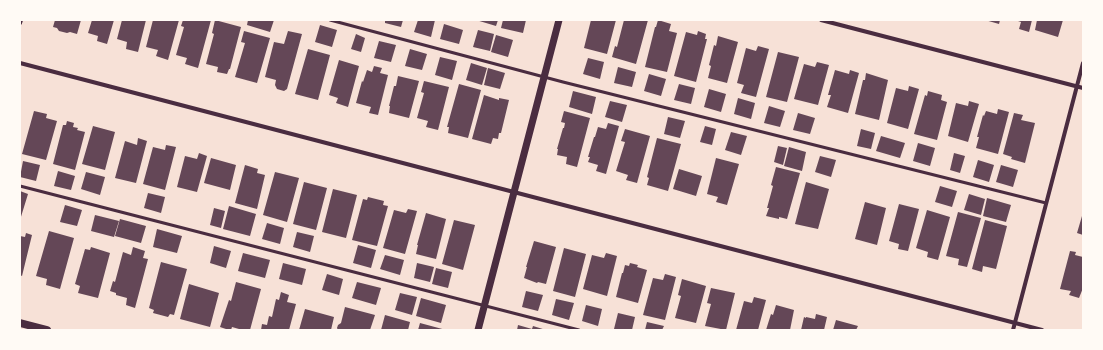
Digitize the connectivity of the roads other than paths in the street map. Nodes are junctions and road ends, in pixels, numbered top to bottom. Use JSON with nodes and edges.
{"nodes":[{"id":1,"x":330,"y":20,"type":"edge"},
{"id":2,"x":559,"y":20,"type":"edge"},
{"id":3,"x":821,"y":20,"type":"edge"},
{"id":4,"x":20,"y":63,"type":"edge"},
{"id":5,"x":1083,"y":63,"type":"edge"},
{"id":6,"x":544,"y":77,"type":"junction"},
{"id":7,"x":1077,"y":87,"type":"junction"},
{"id":8,"x":1083,"y":88,"type":"edge"},
{"id":9,"x":20,"y":186,"type":"edge"},
{"id":10,"x":514,"y":193,"type":"junction"},
{"id":11,"x":1046,"y":203,"type":"junction"},
{"id":12,"x":484,"y":305,"type":"junction"},
{"id":13,"x":20,"y":323,"type":"edge"},
{"id":14,"x":1015,"y":323,"type":"junction"},
{"id":15,"x":47,"y":330,"type":"edge"},
{"id":16,"x":478,"y":330,"type":"edge"},
{"id":17,"x":579,"y":330,"type":"edge"},
{"id":18,"x":1013,"y":330,"type":"edge"},
{"id":19,"x":1042,"y":330,"type":"edge"}],
"edges":[{"from":1,"to":6,"type":"lane"},
{"from":2,"to":6,"type":"street"},
{"from":3,"to":7,"type":"street"},
{"from":4,"to":10,"type":"street"},
{"from":5,"to":7,"type":"street"},
{"from":6,"to":10,"type":"street"},
{"from":6,"to":11,"type":"lane"},
{"from":7,"to":8,"type":"street"},
{"from":7,"to":11,"type":"street"},
{"from":9,"to":12,"type":"lane"},
{"from":10,"to":12,"type":"street"},
{"from":10,"to":14,"type":"street"},
{"from":11,"to":14,"type":"street"},
{"from":12,"to":16,"type":"street"},
{"from":12,"to":17,"type":"lane"},
{"from":13,"to":15,"type":"main road"},
{"from":14,"to":18,"type":"street"},
{"from":14,"to":19,"type":"street"}]}
